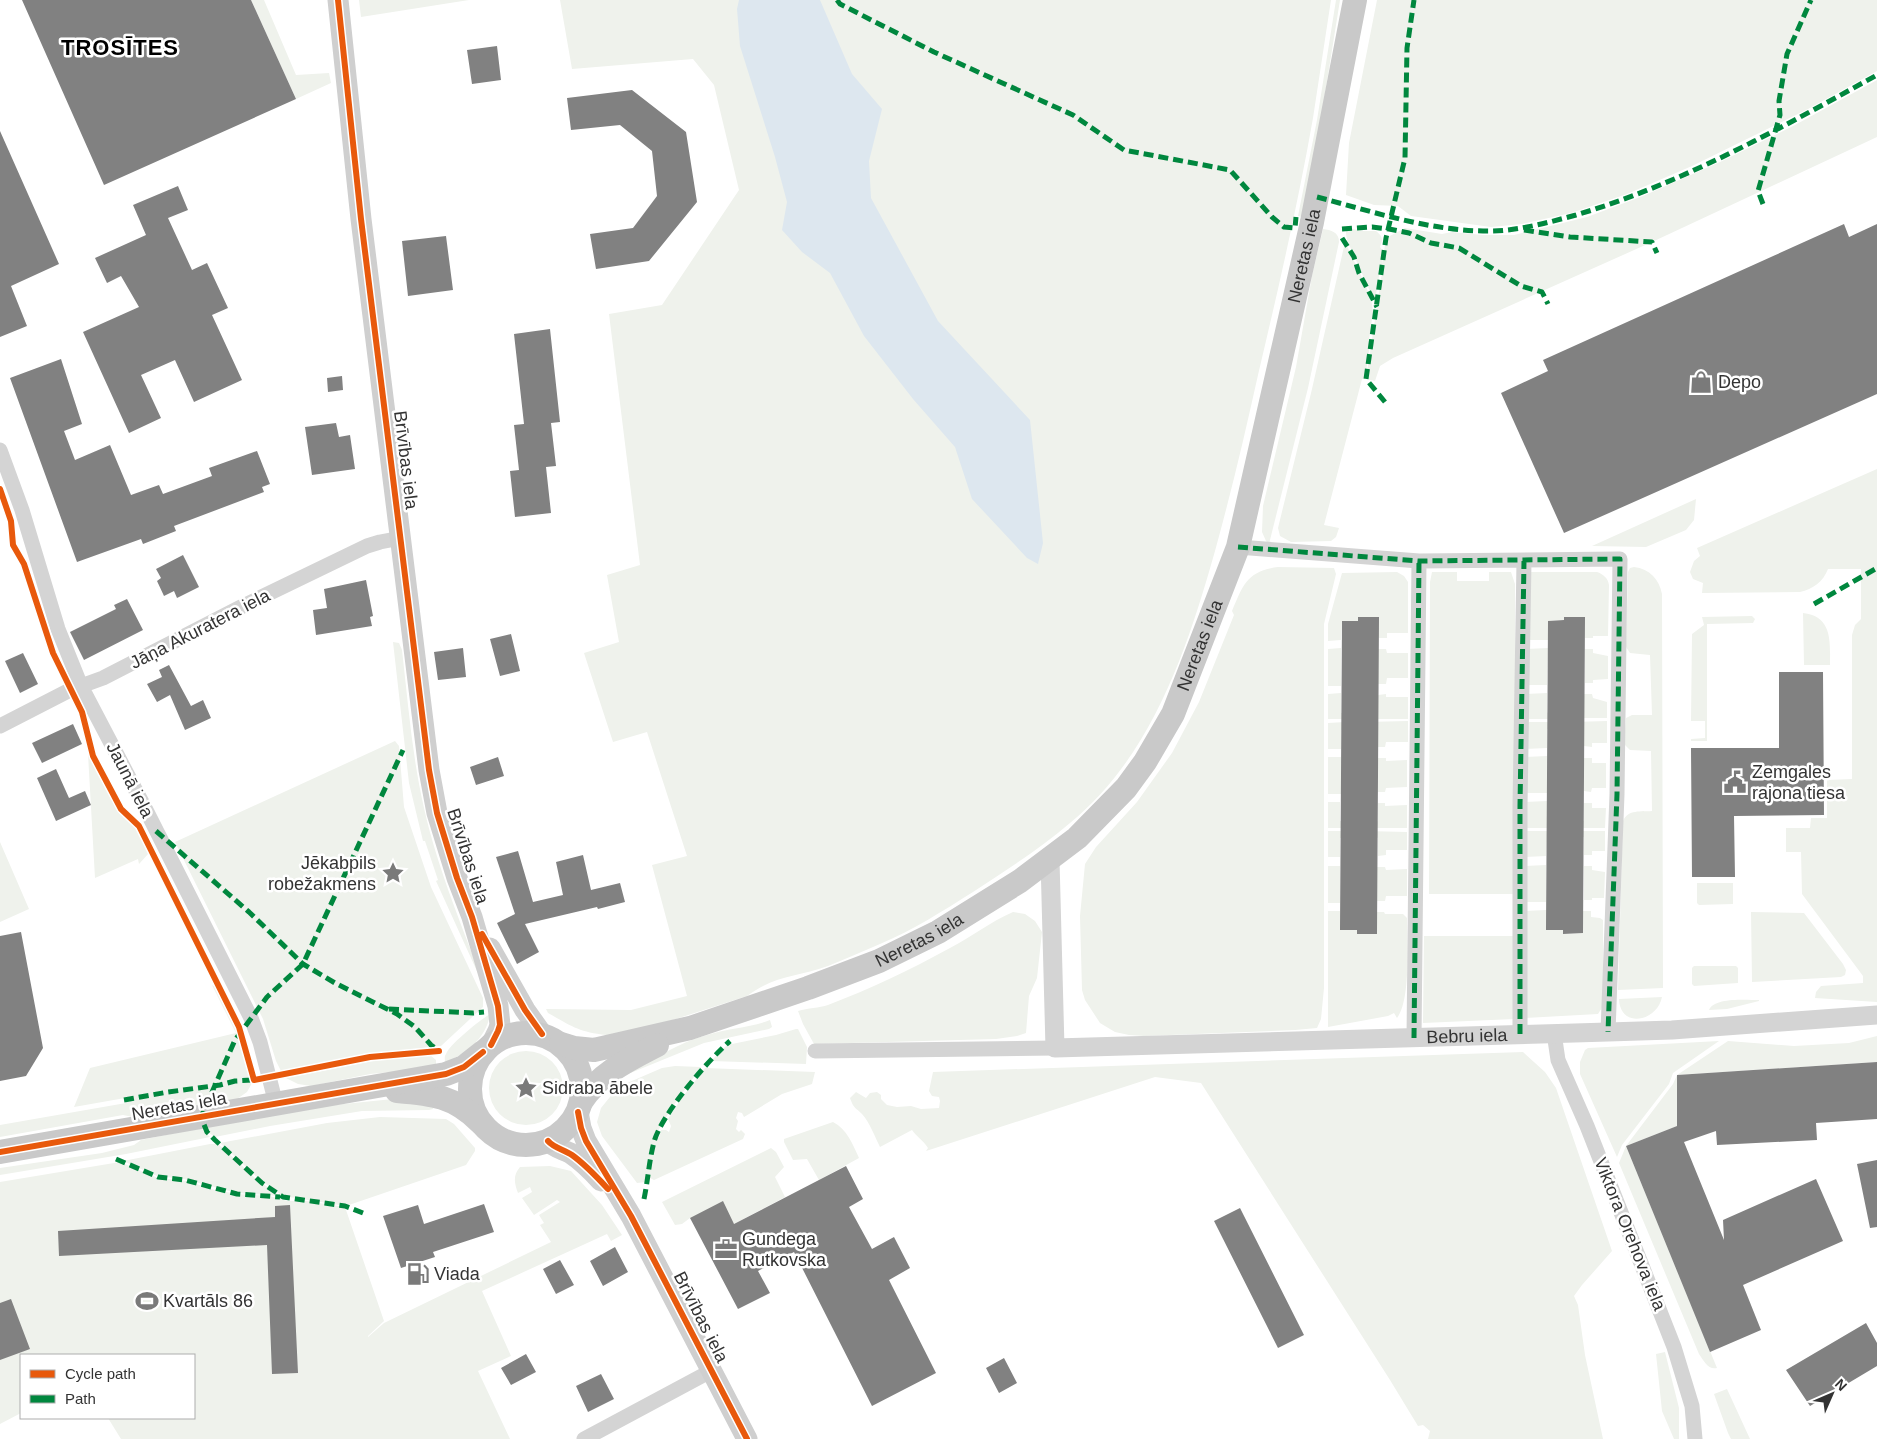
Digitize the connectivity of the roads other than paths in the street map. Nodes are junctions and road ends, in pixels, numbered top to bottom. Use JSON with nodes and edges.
{"nodes":[{"id":1,"x":338,"y":0,"type":"edge"},
{"id":2,"x":1355,"y":0,"type":"edge"},
{"id":3,"x":0,"y":450,"type":"edge"},
{"id":4,"x":401,"y":538,"type":"junction"},
{"id":5,"x":1238,"y":547,"type":"junction"},
{"id":6,"x":1419,"y":560,"type":"junction"},
{"id":7,"x":1524,"y":561,"type":"junction"},
{"id":8,"x":81,"y":686,"type":"junction"},
{"id":9,"x":0,"y":726,"type":"edge"},
{"id":10,"x":1050,"y":860,"type":"junction"},
{"id":11,"x":472,"y":917,"type":"junction"},
{"id":12,"x":1877,"y":1015,"type":"edge"},
{"id":13,"x":690,"y":1028,"type":"junction"},
{"id":14,"x":1608,"y":1032,"type":"junction"},
{"id":15,"x":1554,"y":1033,"type":"junction"},
{"id":16,"x":1520,"y":1034,"type":"junction"},
{"id":17,"x":1414,"y":1038,"type":"junction"},
{"id":18,"x":551,"y":1039,"type":"junction"},
{"id":19,"x":1055,"y":1048,"type":"junction"},
{"id":20,"x":487,"y":1049,"type":"junction"},
{"id":21,"x":815,"y":1051,"type":"dead end"},
{"id":22,"x":363,"y":1090,"type":"junction"},
{"id":23,"x":276,"y":1104,"type":"junction"},
{"id":24,"x":580,"y":1107,"type":"junction"},
{"id":25,"x":480,"y":1122,"type":"junction"},
{"id":26,"x":548,"y":1141,"type":"junction"},
{"id":27,"x":0,"y":1152,"type":"edge"},
{"id":28,"x":627,"y":1209,"type":"junction"},
{"id":29,"x":711,"y":1370,"type":"junction"},
{"id":30,"x":584,"y":1439,"type":"edge"},
{"id":31,"x":747,"y":1439,"type":"edge"},
{"id":32,"x":1695,"y":1439,"type":"edge"}],
"edges":[{"from":1,"to":4,"type":"main road","name":"Brīvības iela"},
{"from":2,"to":5,"type":"main road","name":"Neretas iela"},
{"from":3,"to":8,"type":"street","name":"Jaunā iela"},
{"from":4,"to":8,"type":"street","name":"Jāņa Akuratera iela"},
{"from":4,"to":11,"type":"main road","name":"Brīvības iela"},
{"from":5,"to":6,"type":"street"},
{"from":5,"to":10,"type":"main road","name":"Neretas iela"},
{"from":6,"to":7,"type":"street"},
{"from":6,"to":17,"type":"street"},
{"from":7,"to":14,"type":"street"},
{"from":7,"to":16,"type":"street"},
{"from":8,"to":9,"type":"street","name":"Jāņa Akuratera iela"},
{"from":8,"to":23,"type":"street","name":"Jaunā iela"},
{"from":10,"to":13,"type":"main road","name":"Neretas iela"},
{"from":10,"to":19,"type":"street"},
{"from":11,"to":18,"type":"main road"},
{"from":11,"to":20,"type":"main road"},
{"from":12,"to":14,"type":"street","name":"Bebru iela"},
{"from":13,"to":18,"type":"main road"},
{"from":13,"to":24,"type":"main road"},
{"from":14,"to":15,"type":"street","name":"Bebru iela"},
{"from":15,"to":16,"type":"street","name":"Bebru iela"},
{"from":15,"to":32,"type":"street","name":"Viktora Orehova iela"},
{"from":16,"to":17,"type":"street","name":"Bebru iela"},
{"from":17,"to":19,"type":"street","name":"Bebru iela"},
{"from":18,"to":20,"type":"main road"},
{"from":18,"to":24,"type":"main road"},
{"from":19,"to":21,"type":"street"},
{"from":20,"to":22,"type":"main road"},
{"from":20,"to":25,"type":"main road"},
{"from":22,"to":23,"type":"main road","name":"Neretas iela"},
{"from":22,"to":25,"type":"main road"},
{"from":23,"to":27,"type":"main road","name":"Neretas iela"},
{"from":24,"to":26,"type":"main road"},
{"from":24,"to":28,"type":"main road"},
{"from":25,"to":26,"type":"main road"},
{"from":26,"to":28,"type":"main road"},
{"from":28,"to":29,"type":"main road","name":"Brīvības iela"},
{"from":29,"to":30,"type":"street"},
{"from":29,"to":31,"type":"main road","name":"Brīvības iela"}]}
